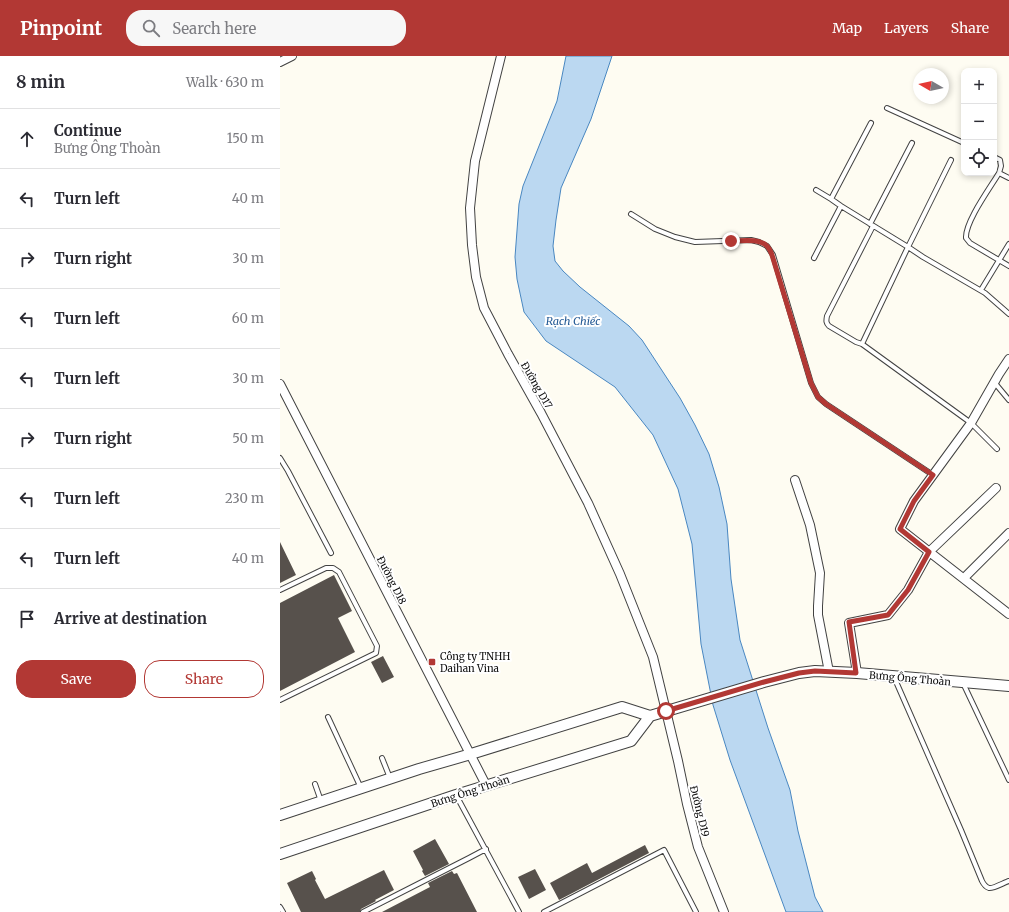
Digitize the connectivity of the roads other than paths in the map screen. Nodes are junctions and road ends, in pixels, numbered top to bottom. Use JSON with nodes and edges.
{"nodes":[{"id":1,"x":292,"y":56,"type":"edge"},
{"id":2,"x":501,"y":56,"type":"edge"},
{"id":3,"x":280,"y":62,"type":"edge"},
{"id":4,"x":887,"y":108,"type":"dead end"},
{"id":5,"x":871,"y":123,"type":"dead end"},
{"id":6,"x":961,"y":142,"type":"edge"},
{"id":7,"x":912,"y":143,"type":"dead end"},
{"id":8,"x":997,"y":158,"type":"edge"},
{"id":9,"x":951,"y":160,"type":"dead end"},
{"id":10,"x":999,"y":173,"type":"junction"},
{"id":11,"x":1009,"y":178,"type":"edge"},
{"id":12,"x":816,"y":190,"type":"dead end"},
{"id":13,"x":831,"y":199,"type":"junction"},
{"id":14,"x":840,"y":206,"type":"junction"},
{"id":15,"x":631,"y":214,"type":"dead end"},
{"id":16,"x":872,"y":225,"type":"junction"},
{"id":17,"x":1009,"y":244,"type":"edge"},
{"id":18,"x":908,"y":247,"type":"junction"},
{"id":19,"x":814,"y":258,"type":"dead end"},
{"id":20,"x":1000,"y":261,"type":"junction"},
{"id":21,"x":1009,"y":266,"type":"edge"},
{"id":22,"x":981,"y":290,"type":"junction"},
{"id":23,"x":1009,"y":314,"type":"edge"},
{"id":24,"x":862,"y":344,"type":"junction"},
{"id":25,"x":1009,"y":359,"type":"edge"},
{"id":26,"x":994,"y":382,"type":"junction"},
{"id":27,"x":280,"y":384,"type":"edge"},
{"id":28,"x":1009,"y":400,"type":"edge"},
{"id":29,"x":971,"y":423,"type":"junction"},
{"id":30,"x":997,"y":449,"type":"dead end"},
{"id":31,"x":280,"y":458,"type":"edge"},
{"id":32,"x":933,"y":475,"type":"junction"},
{"id":33,"x":795,"y":480,"type":"dead end"},
{"id":34,"x":996,"y":488,"type":"dead end"},
{"id":35,"x":1009,"y":533,"type":"edge"},
{"id":36,"x":929,"y":552,"type":"junction"},
{"id":37,"x":331,"y":553,"type":"dead end"},
{"id":38,"x":964,"y":578,"type":"junction"},
{"id":39,"x":280,"y":590,"type":"edge"},
{"id":40,"x":1009,"y":614,"type":"edge"},
{"id":41,"x":829,"y":672,"type":"junction"},
{"id":42,"x":856,"y":673,"type":"junction"},
{"id":43,"x":893,"y":676,"type":"junction"},
{"id":44,"x":963,"y":683,"type":"junction"},
{"id":45,"x":1009,"y":686,"type":"edge"},
{"id":46,"x":280,"y":700,"type":"edge"},
{"id":47,"x":666,"y":711,"type":"junction"},
{"id":48,"x":650,"y":716,"type":"junction"},
{"id":49,"x":328,"y":717,"type":"dead end"},
{"id":50,"x":471,"y":754,"type":"junction"},
{"id":51,"x":382,"y":758,"type":"dead end"},
{"id":52,"x":390,"y":779,"type":"junction"},
{"id":53,"x":1009,"y":780,"type":"edge"},
{"id":54,"x":315,"y":784,"type":"dead end"},
{"id":55,"x":486,"y":785,"type":"junction"},
{"id":56,"x":361,"y":788,"type":"junction"},
{"id":57,"x":456,"y":795,"type":"junction"},
{"id":58,"x":321,"y":802,"type":"junction"},
{"id":59,"x":281,"y":812,"type":"edge"},
{"id":60,"x":486,"y":849,"type":"junction"},
{"id":61,"x":280,"y":854,"type":"edge"},
{"id":62,"x":1009,"y":881,"type":"edge"},
{"id":63,"x":280,"y":907,"type":"edge"},
{"id":64,"x":283,"y":912,"type":"edge"},
{"id":65,"x":363,"y":912,"type":"edge"},
{"id":66,"x":519,"y":912,"type":"edge"},
{"id":67,"x":544,"y":912,"type":"edge"},
{"id":68,"x":696,"y":912,"type":"edge"},
{"id":69,"x":724,"y":912,"type":"edge"}],
"edges":[{"from":1,"to":3,"type":"street"},
{"from":2,"to":47,"type":"street","name":"Đường D17"},
{"from":4,"to":6,"type":"lane"},
{"from":5,"to":13,"type":"lane"},
{"from":7,"to":16,"type":"lane"},
{"from":8,"to":10,"type":"lane"},
{"from":9,"to":18,"type":"lane"},
{"from":10,"to":11,"type":"lane"},
{"from":10,"to":20,"type":"lane"},
{"from":12,"to":13,"type":"lane"},
{"from":13,"to":14,"type":"lane"},
{"from":14,"to":16,"type":"lane"},
{"from":14,"to":19,"type":"lane"},
{"from":15,"to":32,"type":"lane"},
{"from":16,"to":18,"type":"lane"},
{"from":16,"to":24,"type":"lane"},
{"from":17,"to":20,"type":"lane"},
{"from":18,"to":22,"type":"lane"},
{"from":18,"to":24,"type":"lane"},
{"from":20,"to":21,"type":"lane"},
{"from":20,"to":22,"type":"lane"},
{"from":22,"to":23,"type":"lane"},
{"from":24,"to":29,"type":"lane"},
{"from":25,"to":26,"type":"street"},
{"from":26,"to":28,"type":"lane"},
{"from":26,"to":29,"type":"street"},
{"from":27,"to":50,"type":"street","name":"Đường D18"},
{"from":29,"to":30,"type":"lane"},
{"from":29,"to":32,"type":"street"},
{"from":31,"to":37,"type":"lane"},
{"from":32,"to":36,"type":"street"},
{"from":33,"to":41,"type":"street"},
{"from":34,"to":36,"type":"street"},
{"from":35,"to":38,"type":"street"},
{"from":36,"to":38,"type":"street"},
{"from":36,"to":42,"type":"street"},
{"from":38,"to":40,"type":"street"},
{"from":39,"to":46,"type":"lane"},
{"from":41,"to":42,"type":"street","name":"Bưng Ông Thoàn"},
{"from":41,"to":47,"type":"street","name":"Bưng Ông Thoàn"},
{"from":42,"to":43,"type":"street","name":"Bưng Ông Thoàn"},
{"from":43,"to":44,"type":"street","name":"Bưng Ông Thoàn"},
{"from":43,"to":62,"type":"lane"},
{"from":44,"to":45,"type":"street","name":"Bưng Ông Thoàn"},
{"from":44,"to":53,"type":"lane"},
{"from":47,"to":48,"type":"street","name":"Bưng Ông Thoàn"},
{"from":47,"to":69,"type":"street","name":"Đường D19"},
{"from":48,"to":50,"type":"street"},
{"from":48,"to":55,"type":"street","name":"Bưng Ông Thoàn"},
{"from":49,"to":56,"type":"lane"},
{"from":50,"to":52,"type":"street"},
{"from":50,"to":55,"type":"street","name":"Đường D18"},
{"from":51,"to":52,"type":"lane"},
{"from":52,"to":56,"type":"street"},
{"from":54,"to":58,"type":"lane"},
{"from":55,"to":57,"type":"street","name":"Bưng Ông Thoàn"},
{"from":56,"to":58,"type":"street"},
{"from":57,"to":60,"type":"lane"},
{"from":57,"to":61,"type":"street","name":"Bưng Ông Thoàn"},
{"from":58,"to":59,"type":"street"},
{"from":60,"to":65,"type":"lane"},
{"from":60,"to":66,"type":"lane"},
{"from":63,"to":64,"type":"lane"},
{"from":67,"to":68,"type":"lane"}]}
